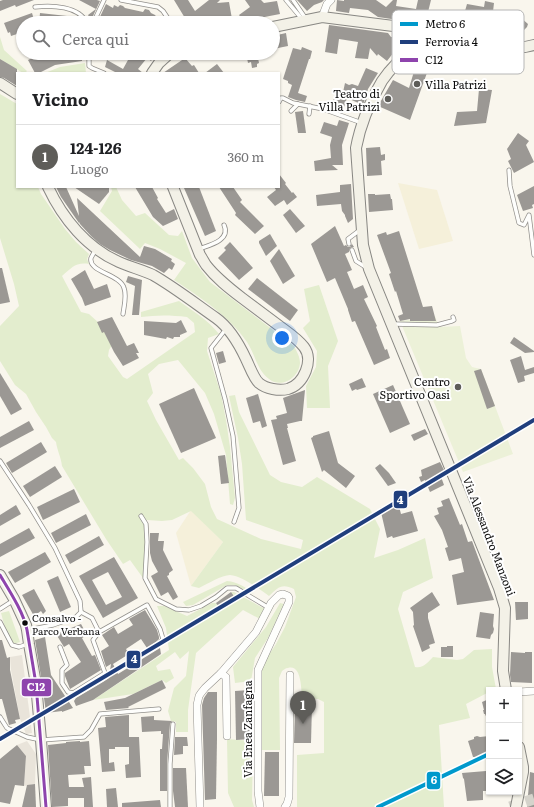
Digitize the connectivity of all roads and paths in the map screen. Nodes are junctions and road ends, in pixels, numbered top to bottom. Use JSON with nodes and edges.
{"nodes":[{"id":1,"x":104,"y":0,"type":"edge"},
{"id":2,"x":121,"y":0,"type":"edge"},
{"id":3,"x":286,"y":0,"type":"edge"},
{"id":4,"x":293,"y":0,"type":"edge"},
{"id":5,"x":331,"y":0,"type":"edge"},
{"id":6,"x":35,"y":7,"type":"dead end"},
{"id":7,"x":82,"y":16,"type":"edge"},
{"id":8,"x":96,"y":16,"type":"dead end"},
{"id":9,"x":166,"y":16,"type":"edge"},
{"id":10,"x":322,"y":18,"type":"junction"},
{"id":11,"x":305,"y":21,"type":"junction"},
{"id":12,"x":280,"y":26,"type":"edge"},
{"id":13,"x":392,"y":26,"type":"edge"},
{"id":14,"x":534,"y":45,"type":"edge"},
{"id":15,"x":524,"y":47,"type":"edge"},
{"id":16,"x":89,"y":60,"type":"edge"},
{"id":17,"x":162,"y":60,"type":"edge"},
{"id":18,"x":392,"y":69,"type":"edge"},
{"id":19,"x":102,"y":72,"type":"edge"},
{"id":20,"x":153,"y":72,"type":"edge"},
{"id":21,"x":0,"y":83,"type":"edge"},
{"id":22,"x":16,"y":93,"type":"edge"},
{"id":23,"x":280,"y":100,"type":"edge"},
{"id":24,"x":293,"y":103,"type":"junction"},
{"id":25,"x":288,"y":104,"type":"dead end"},
{"id":26,"x":298,"y":104,"type":"junction"},
{"id":27,"x":310,"y":106,"type":"junction"},
{"id":28,"x":291,"y":111,"type":"dead end"},
{"id":29,"x":309,"y":114,"type":"dead end"},
{"id":30,"x":363,"y":124,"type":"junction"},
{"id":31,"x":509,"y":170,"type":"dead end"},
{"id":32,"x":49,"y":188,"type":"edge"},
{"id":33,"x":173,"y":188,"type":"edge"},
{"id":34,"x":224,"y":225,"type":"dead end"},
{"id":35,"x":362,"y":228,"type":"junction"},
{"id":36,"x":349,"y":244,"type":"dead end"},
{"id":37,"x":96,"y":249,"type":"junction"},
{"id":38,"x":198,"y":249,"type":"junction"},
{"id":39,"x":352,"y":250,"type":"dead end"},
{"id":40,"x":534,"y":255,"type":"edge"},
{"id":41,"x":369,"y":269,"type":"junction"},
{"id":42,"x":123,"y":314,"type":"dead end"},
{"id":43,"x":453,"y":317,"type":"dead end"},
{"id":44,"x":392,"y":324,"type":"junction"},
{"id":45,"x":227,"y":329,"type":"junction"},
{"id":46,"x":0,"y":461,"type":"edge"},
{"id":47,"x":141,"y":516,"type":"dead end"},
{"id":48,"x":234,"y":522,"type":"dead end"},
{"id":49,"x":0,"y":576,"type":"edge"},
{"id":50,"x":14,"y":599,"type":"junction"},
{"id":51,"x":269,"y":608,"type":"junction"},
{"id":52,"x":0,"y":609,"type":"edge"},
{"id":53,"x":81,"y":612,"type":"junction"},
{"id":54,"x":0,"y":622,"type":"edge"},
{"id":55,"x":27,"y":630,"type":"junction"},
{"id":56,"x":99,"y":632,"type":"junction"},
{"id":57,"x":29,"y":644,"type":"junction"},
{"id":58,"x":60,"y":647,"type":"dead end"},
{"id":59,"x":119,"y":668,"type":"dead end"},
{"id":60,"x":221,"y":673,"type":"junction"},
{"id":61,"x":290,"y":675,"type":"dead end"},
{"id":62,"x":506,"y":687,"type":"edge"},
{"id":63,"x":522,"y":692,"type":"edge"},
{"id":64,"x":534,"y":692,"type":"edge"},
{"id":65,"x":159,"y":709,"type":"dead end"},
{"id":66,"x":0,"y":717,"type":"edge"},
{"id":67,"x":173,"y":724,"type":"dead end"},
{"id":68,"x":227,"y":736,"type":"dead end"},
{"id":69,"x":41,"y":740,"type":"junction"},
{"id":70,"x":521,"y":759,"type":"edge"},
{"id":71,"x":46,"y":807,"type":"edge"},
{"id":72,"x":170,"y":807,"type":"edge"},
{"id":73,"x":200,"y":807,"type":"edge"},
{"id":74,"x":260,"y":807,"type":"edge"},
{"id":75,"x":285,"y":807,"type":"edge"},
{"id":76,"x":516,"y":807,"type":"edge"}],
"edges":[{"from":1,"to":8,"type":"lane"},
{"from":2,"to":9,"type":"lane"},
{"from":3,"to":11,"type":"lane"},
{"from":4,"to":11,"type":"lane"},
{"from":5,"to":10,"type":"street"},
{"from":6,"to":7,"type":"lane"},
{"from":10,"to":11,"type":"street"},
{"from":10,"to":13,"type":"street"},
{"from":11,"to":12,"type":"street"},
{"from":14,"to":15,"type":"street"},
{"from":16,"to":19,"type":"lane"},
{"from":17,"to":20,"type":"street"},
{"from":18,"to":30,"type":"street","name":"Via Alessandro Manzoni"},
{"from":21,"to":22,"type":"street"},
{"from":23,"to":24,"type":"lane"},
{"from":24,"to":25,"type":"lane"},
{"from":24,"to":26,"type":"lane"},
{"from":26,"to":27,"type":"lane"},
{"from":26,"to":28,"type":"lane"},
{"from":27,"to":29,"type":"lane"},
{"from":27,"to":30,"type":"lane"},
{"from":30,"to":35,"type":"street","name":"Via Alessandro Manzoni"},
{"from":31,"to":40,"type":"lane"},
{"from":32,"to":37,"type":"street"},
{"from":33,"to":38,"type":"street"},
{"from":34,"to":38,"type":"lane"},
{"from":35,"to":36,"type":"lane"},
{"from":35,"to":41,"type":"street","name":"Via Alessandro Manzoni"},
{"from":37,"to":42,"type":"lane"},
{"from":37,"to":45,"type":"street"},
{"from":38,"to":45,"type":"street"},
{"from":39,"to":41,"type":"lane"},
{"from":41,"to":44,"type":"street","name":"Via Alessandro Manzoni"},
{"from":43,"to":44,"type":"lane"},
{"from":44,"to":62,"type":"street","name":"Via Alessandro Manzoni"},
{"from":45,"to":48,"type":"lane"},
{"from":46,"to":53,"type":"lane"},
{"from":47,"to":51,"type":"lane"},
{"from":49,"to":50,"type":"street"},
{"from":50,"to":52,"type":"lane"},
{"from":50,"to":55,"type":"street"},
{"from":51,"to":60,"type":"street","name":"Via Enea Zanfagna"},
{"from":51,"to":74,"type":"street","name":"Via Enea Zanfagna"},
{"from":53,"to":55,"type":"lane"},
{"from":53,"to":56,"type":"lane"},
{"from":54,"to":57,"type":"lane"},
{"from":55,"to":57,"type":"street"},
{"from":56,"to":58,"type":"lane"},
{"from":56,"to":59,"type":"lane"},
{"from":57,"to":69,"type":"street"},
{"from":60,"to":68,"type":"street"},
{"from":60,"to":73,"type":"street","name":"Via Enea Zanfagna"},
{"from":61,"to":75,"type":"street"},
{"from":63,"to":64,"type":"street"},
{"from":65,"to":69,"type":"lane"},
{"from":66,"to":69,"type":"lane"},
{"from":67,"to":72,"type":"lane"},
{"from":69,"to":71,"type":"street"},
{"from":70,"to":76,"type":"street"}]}
